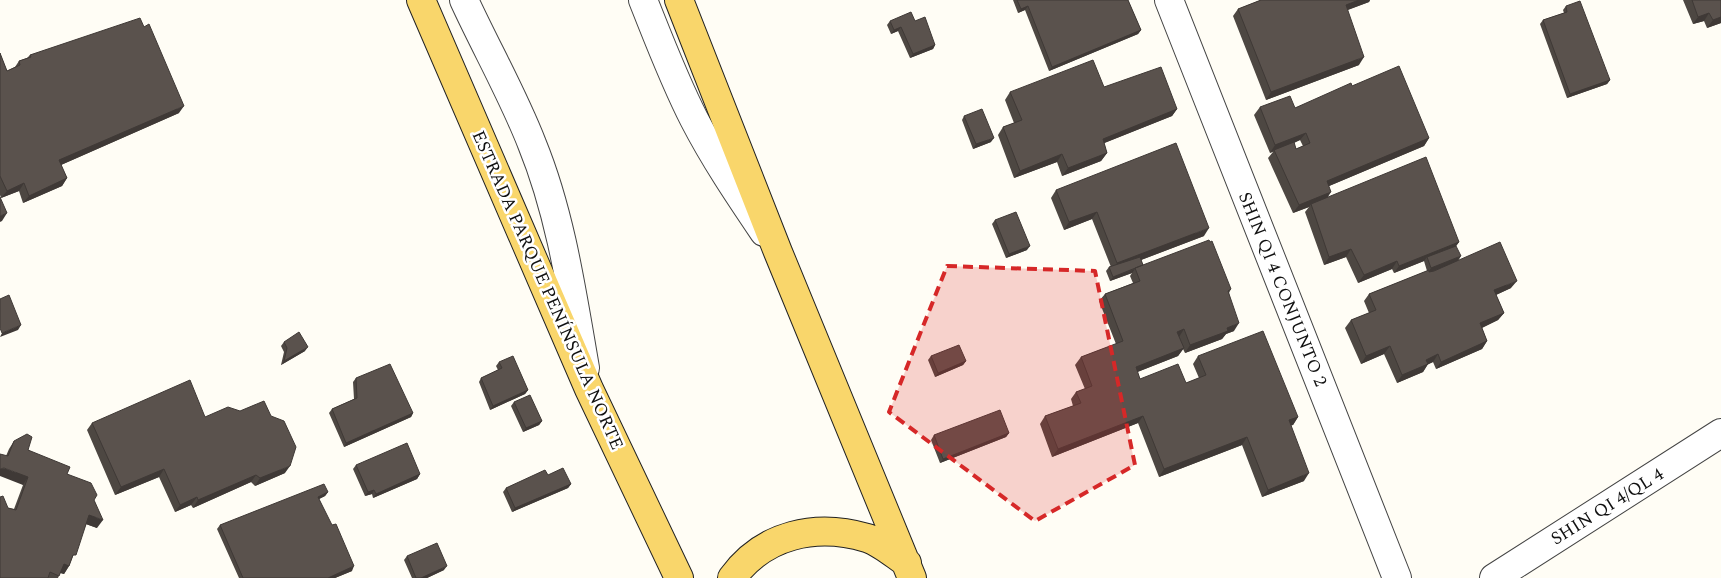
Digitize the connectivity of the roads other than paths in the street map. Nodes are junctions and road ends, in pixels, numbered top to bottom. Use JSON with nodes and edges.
{"nodes":[{"id":1,"x":422,"y":0,"type":"edge"},
{"id":2,"x":464,"y":0,"type":"edge"},
{"id":3,"x":643,"y":0,"type":"edge"},
{"id":4,"x":679,"y":0,"type":"edge"},
{"id":5,"x":1169,"y":0,"type":"edge"},
{"id":6,"x":778,"y":252,"type":"junction"},
{"id":7,"x":589,"y":389,"type":"junction"},
{"id":8,"x":1721,"y":433,"type":"edge"},
{"id":9,"x":910,"y":570,"type":"edge"},
{"id":10,"x":679,"y":578,"type":"edge"},
{"id":11,"x":732,"y":578,"type":"edge"},
{"id":12,"x":1397,"y":578,"type":"edge"},
{"id":13,"x":1494,"y":578,"type":"edge"}],
"edges":[{"from":1,"to":7,"type":"main road","name":"ESTRADA PARQUE PENÍNSULA NORTE"},
{"from":2,"to":7,"type":"street"},
{"from":3,"to":6,"type":"street"},
{"from":4,"to":6,"type":"main road"},
{"from":5,"to":12,"type":"street","name":"SHIN QI 4 CONJUNTO 2"},
{"from":6,"to":9,"type":"main road"},
{"from":7,"to":10,"type":"main road","name":"ESTRADA PARQUE PENÍNSULA NORTE"},
{"from":8,"to":13,"type":"street","name":"SHIN QI 4/QL 4"},
{"from":9,"to":11,"type":"main road"}]}
